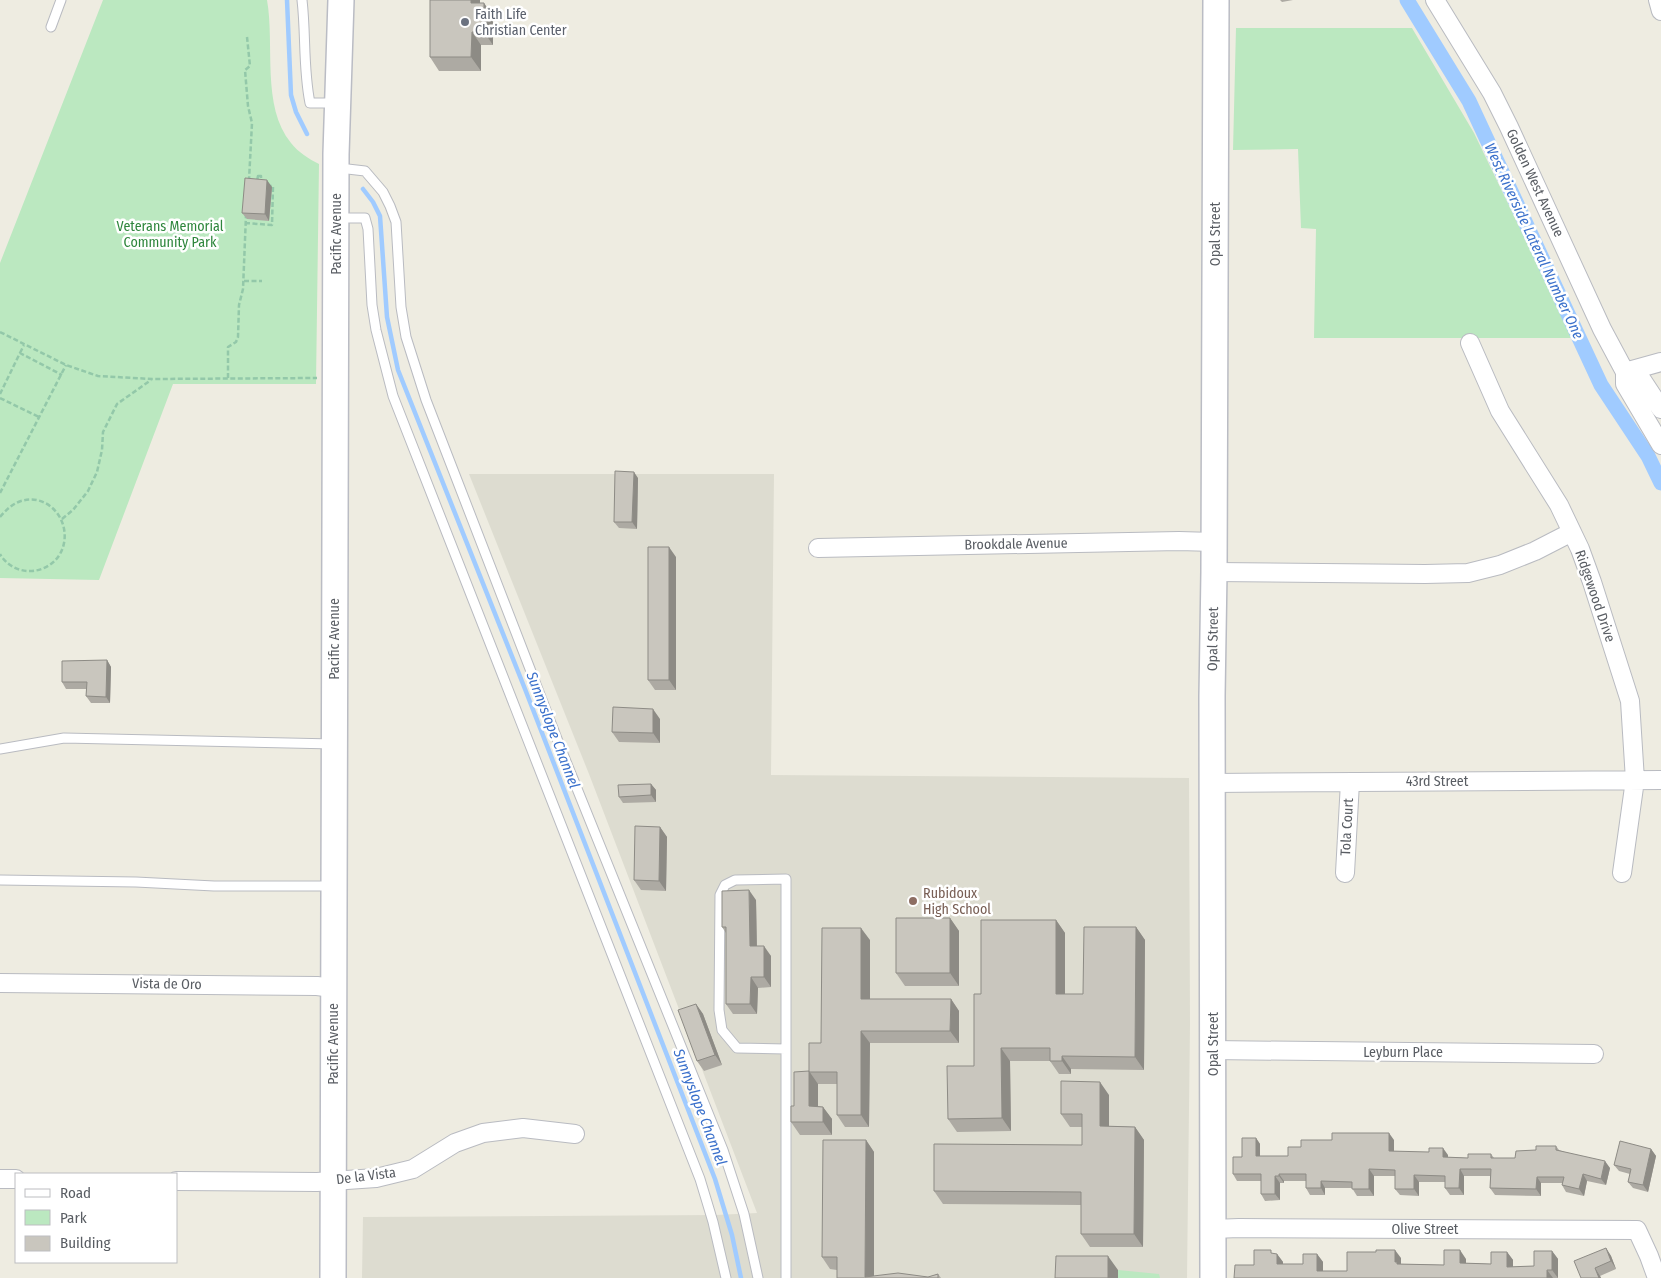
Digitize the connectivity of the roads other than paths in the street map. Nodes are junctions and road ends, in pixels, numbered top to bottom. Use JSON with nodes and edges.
{"nodes":[{"id":1,"x":61,"y":0,"type":"edge"},
{"id":2,"x":302,"y":0,"type":"edge"},
{"id":3,"x":341,"y":0,"type":"edge"},
{"id":4,"x":1216,"y":0,"type":"edge"},
{"id":5,"x":1434,"y":0,"type":"edge"},
{"id":6,"x":1658,"y":0,"type":"edge"},
{"id":7,"x":1661,"y":11,"type":"edge"},
{"id":8,"x":51,"y":27,"type":"dead end"},
{"id":9,"x":337,"y":104,"type":"junction"},
{"id":10,"x":336,"y":168,"type":"junction"},
{"id":11,"x":336,"y":218,"type":"junction"},
{"id":12,"x":1470,"y":343,"type":"dead end"},
{"id":13,"x":1661,"y":362,"type":"edge"},
{"id":14,"x":1625,"y":372,"type":"junction"},
{"id":15,"x":1661,"y":409,"type":"edge"},
{"id":16,"x":1661,"y":446,"type":"edge"},
{"id":17,"x":1572,"y":532,"type":"junction"},
{"id":18,"x":1214,"y":542,"type":"junction"},
{"id":19,"x":818,"y":548,"type":"dead end"},
{"id":20,"x":1214,"y":572,"type":"junction"},
{"id":21,"x":334,"y":744,"type":"junction"},
{"id":22,"x":0,"y":749,"type":"edge"},
{"id":23,"x":1636,"y":780,"type":"junction"},
{"id":24,"x":1661,"y":780,"type":"edge"},
{"id":25,"x":1213,"y":782,"type":"junction"},
{"id":26,"x":1350,"y":782,"type":"junction"},
{"id":27,"x":1345,"y":873,"type":"dead end"},
{"id":28,"x":1622,"y":873,"type":"dead end"},
{"id":29,"x":0,"y":880,"type":"edge"},
{"id":30,"x":333,"y":886,"type":"junction"},
{"id":31,"x":0,"y":983,"type":"edge"},
{"id":32,"x":333,"y":988,"type":"junction"},
{"id":33,"x":786,"y":1049,"type":"junction"},
{"id":34,"x":1212,"y":1050,"type":"junction"},
{"id":35,"x":1594,"y":1054,"type":"dead end"},
{"id":36,"x":575,"y":1134,"type":"dead end"},
{"id":37,"x":0,"y":1178,"type":"edge"},
{"id":38,"x":15,"y":1179,"type":"edge"},
{"id":39,"x":333,"y":1180,"type":"junction"},
{"id":40,"x":178,"y":1181,"type":"edge"},
{"id":41,"x":1213,"y":1229,"type":"junction"},
{"id":42,"x":333,"y":1278,"type":"edge"},
{"id":43,"x":726,"y":1278,"type":"edge"},
{"id":44,"x":758,"y":1278,"type":"edge"},
{"id":45,"x":786,"y":1278,"type":"edge"},
{"id":46,"x":1213,"y":1278,"type":"edge"},
{"id":47,"x":1657,"y":1278,"type":"edge"}],
"edges":[{"from":1,"to":8,"type":"lane"},
{"from":2,"to":9,"type":"lane"},
{"from":3,"to":9,"type":"street","name":"Pacific Avenue"},
{"from":4,"to":18,"type":"street","name":"Opal Street"},
{"from":5,"to":14,"type":"street","name":"Golden West Avenue"},
{"from":6,"to":7,"type":"street"},
{"from":9,"to":10,"type":"street","name":"Pacific Avenue"},
{"from":10,"to":11,"type":"street","name":"Pacific Avenue"},
{"from":10,"to":44,"type":"lane"},
{"from":11,"to":21,"type":"street","name":"Pacific Avenue"},
{"from":11,"to":43,"type":"lane"},
{"from":12,"to":17,"type":"street","name":"Ridgewood Drive"},
{"from":13,"to":14,"type":"street"},
{"from":14,"to":15,"type":"street","name":"Golden West Avenue"},
{"from":14,"to":16,"type":"street","name":"Golden West Avenue"},
{"from":17,"to":20,"type":"street"},
{"from":17,"to":23,"type":"street","name":"Ridgewood Drive"},
{"from":18,"to":19,"type":"street","name":"Brookdale Avenue"},
{"from":18,"to":20,"type":"street","name":"Opal Street"},
{"from":20,"to":25,"type":"street","name":"Opal Street"},
{"from":21,"to":22,"type":"lane"},
{"from":21,"to":30,"type":"street","name":"Pacific Avenue"},
{"from":23,"to":24,"type":"street","name":"43rd Street"},
{"from":23,"to":26,"type":"street","name":"43rd Street"},
{"from":23,"to":28,"type":"street","name":"Ridgewood Drive"},
{"from":25,"to":26,"type":"street","name":"43rd Street"},
{"from":25,"to":34,"type":"street","name":"Opal Street"},
{"from":26,"to":27,"type":"street","name":"Tola Court"},
{"from":29,"to":30,"type":"lane"},
{"from":30,"to":32,"type":"street","name":"Pacific Avenue"},
{"from":31,"to":32,"type":"street","name":"Vista de Oro"},
{"from":32,"to":39,"type":"street","name":"Pacific Avenue"},
{"from":33,"to":33,"type":"lane"},
{"from":33,"to":45,"type":"lane"},
{"from":34,"to":35,"type":"street","name":"Leyburn Place"},
{"from":34,"to":41,"type":"street","name":"Opal Street"},
{"from":36,"to":39,"type":"street","name":"De la Vista"},
{"from":37,"to":38,"type":"street"},
{"from":39,"to":40,"type":"street","name":"De la Vista"},
{"from":39,"to":42,"type":"street","name":"Pacific Avenue"},
{"from":41,"to":46,"type":"street","name":"Opal Street"},
{"from":41,"to":47,"type":"street","name":"Olive Street"}]}
